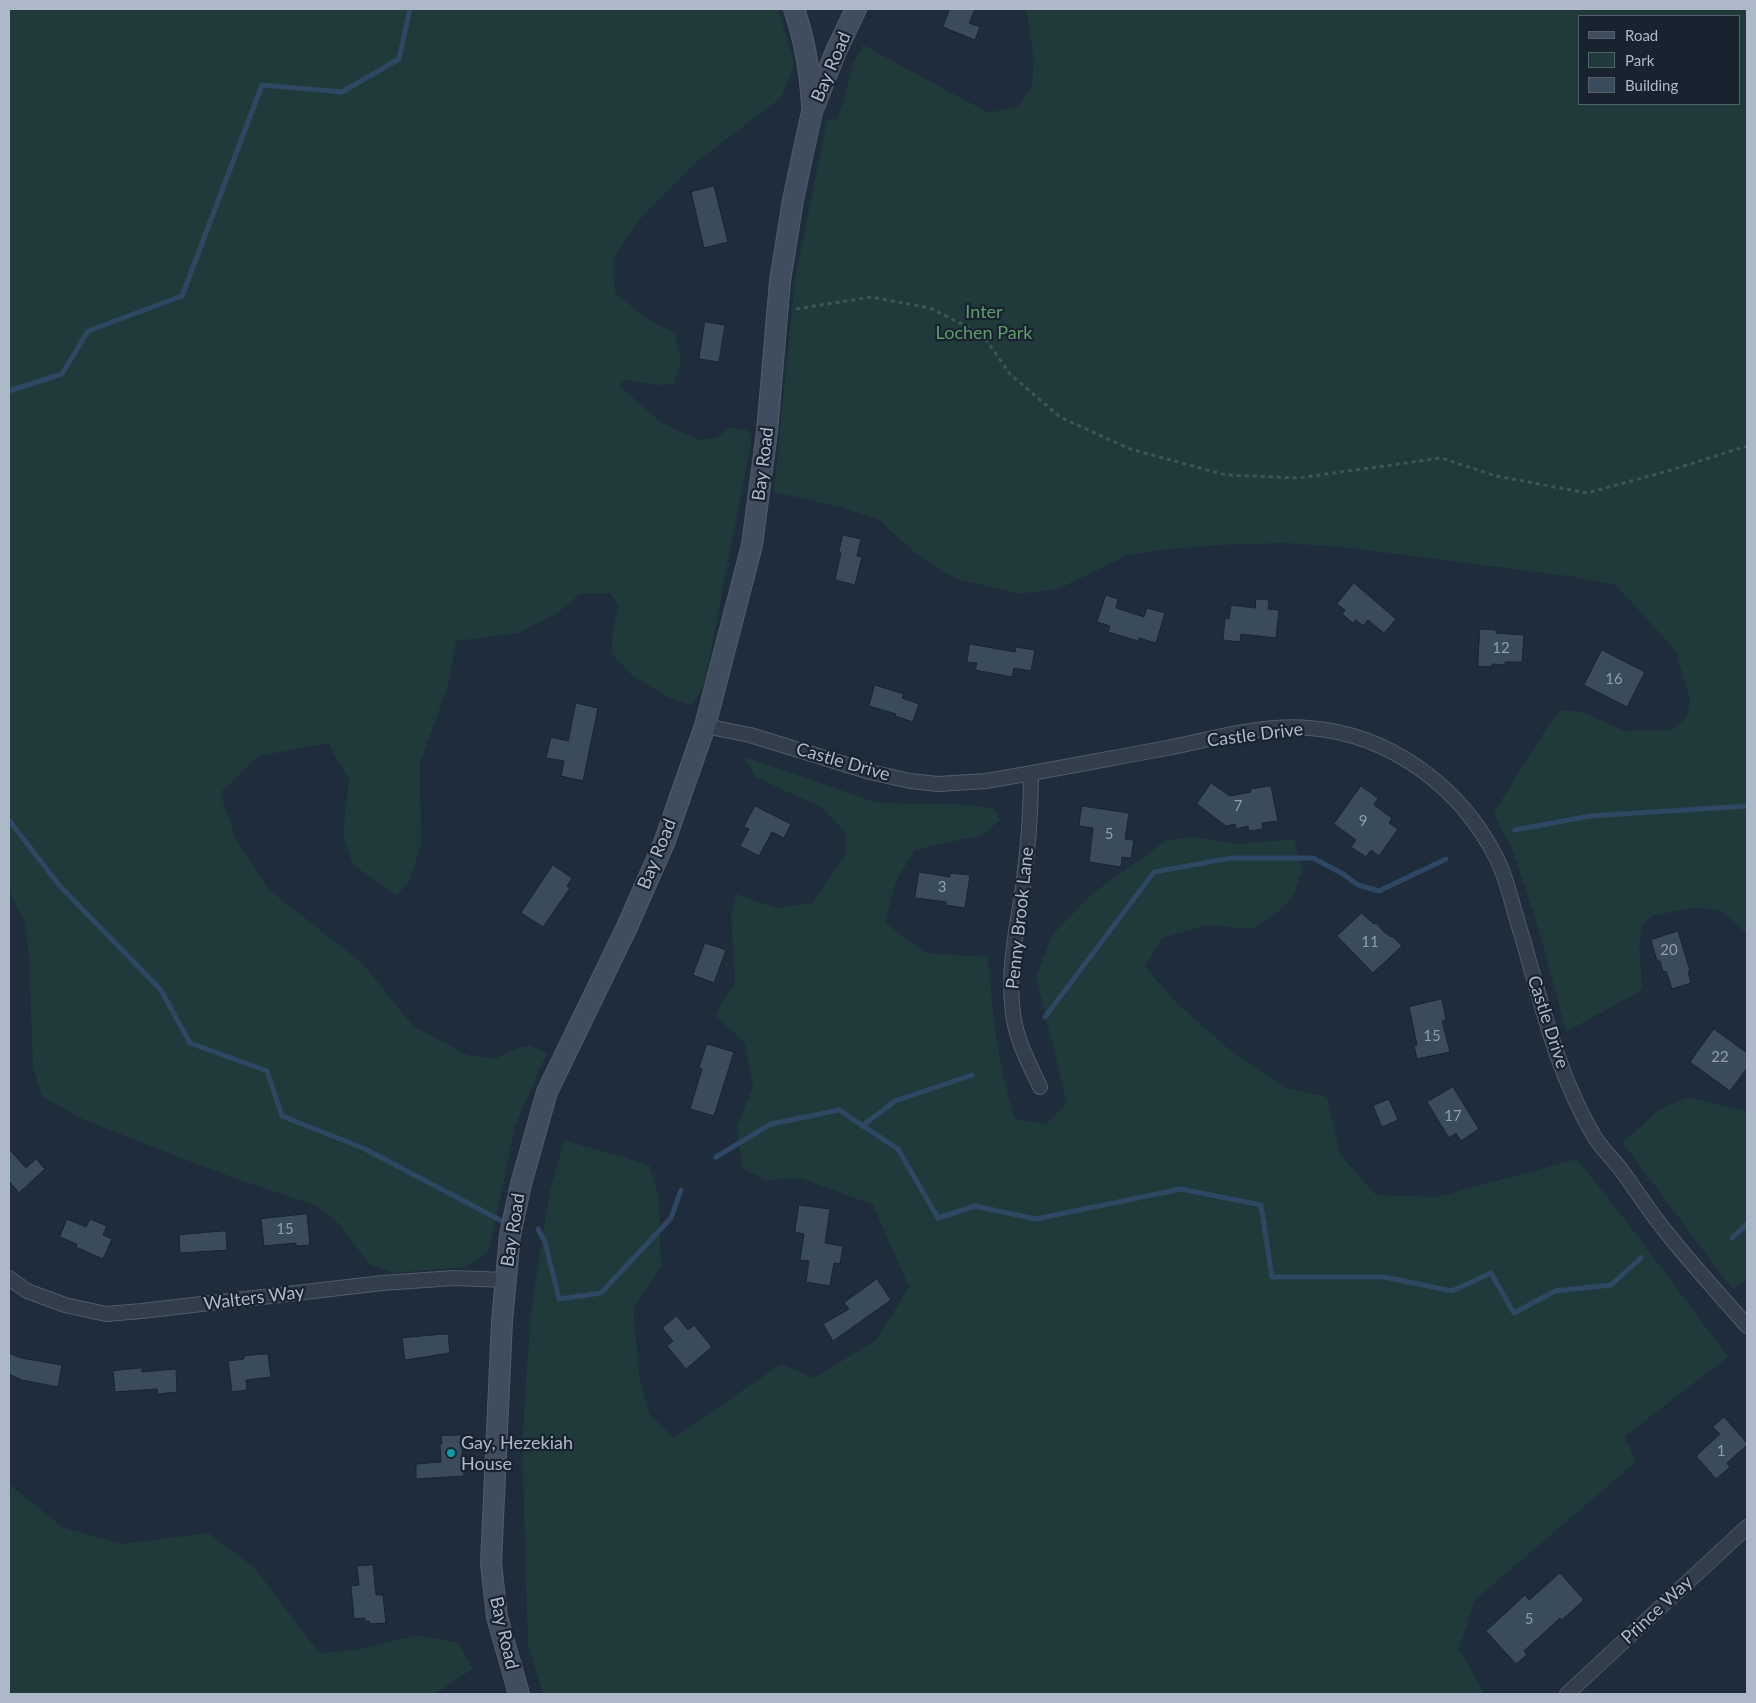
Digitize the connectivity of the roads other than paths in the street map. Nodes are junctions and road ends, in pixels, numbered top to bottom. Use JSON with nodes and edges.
{"nodes":[{"id":1,"x":794,"y":9,"type":"edge"},
{"id":2,"x":856,"y":9,"type":"edge"},
{"id":3,"x":812,"y":112,"type":"junction"},
{"id":4,"x":704,"y":726,"type":"junction"},
{"id":5,"x":1031,"y":773,"type":"junction"},
{"id":6,"x":1040,"y":1088,"type":"dead end"},
{"id":7,"x":9,"y":1278,"type":"edge"},
{"id":8,"x":506,"y":1280,"type":"junction"},
{"id":9,"x":1747,"y":1326,"type":"edge"},
{"id":10,"x":1747,"y":1527,"type":"edge"},
{"id":11,"x":518,"y":1694,"type":"edge"},
{"id":12,"x":1567,"y":1694,"type":"edge"}],
"edges":[{"from":1,"to":3,"type":"main road"},
{"from":2,"to":3,"type":"main road","name":"Bay Road"},
{"from":3,"to":4,"type":"main road","name":"Bay Road"},
{"from":4,"to":5,"type":"street","name":"Castle Drive"},
{"from":4,"to":8,"type":"main road","name":"Bay Road"},
{"from":5,"to":6,"type":"street","name":"Penny Brook Lane"},
{"from":5,"to":9,"type":"street","name":"Castle Drive"},
{"from":7,"to":8,"type":"street","name":"Walters Way"},
{"from":8,"to":11,"type":"main road","name":"Bay Road"},
{"from":10,"to":12,"type":"street","name":"Prince Way"}]}
